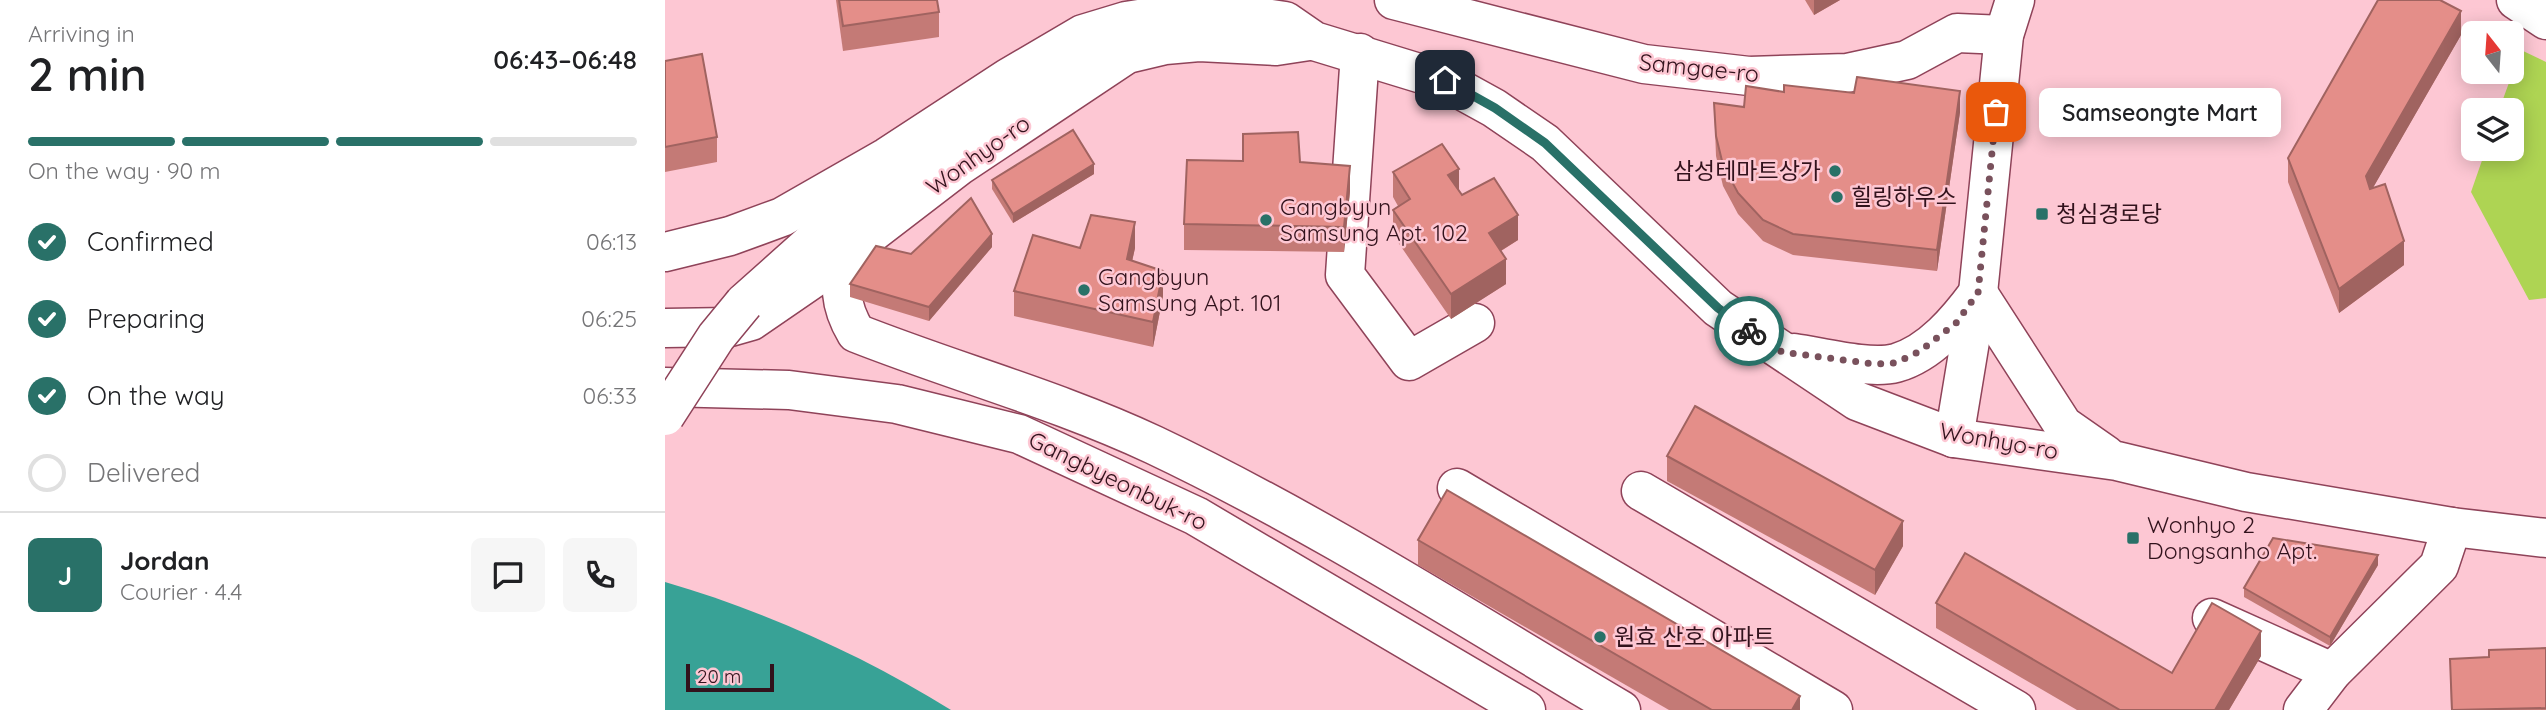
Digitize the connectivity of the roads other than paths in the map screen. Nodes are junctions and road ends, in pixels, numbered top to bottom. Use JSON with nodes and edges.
{"nodes":[{"id":1,"x":1394,"y":0,"type":"edge"},
{"id":2,"x":2516,"y":0,"type":"edge"},
{"id":3,"x":2009,"y":17,"type":"edge"},
{"id":4,"x":2546,"y":20,"type":"edge"},
{"id":5,"x":1314,"y":41,"type":"junction"},
{"id":6,"x":1360,"y":53,"type":"junction"},
{"id":7,"x":1127,"y":54,"type":"junction"},
{"id":8,"x":665,"y":252,"type":"edge"},
{"id":9,"x":850,"y":253,"type":"junction"},
{"id":10,"x":1978,"y":293,"type":"junction"},
{"id":11,"x":1475,"y":323,"type":"dead end"},
{"id":12,"x":665,"y":328,"type":"edge"},
{"id":13,"x":1782,"y":352,"type":"junction"},
{"id":14,"x":665,"y":387,"type":"edge"},
{"id":15,"x":665,"y":416,"type":"edge"},
{"id":16,"x":1954,"y":438,"type":"junction"},
{"id":17,"x":2117,"y":461,"type":"junction"},
{"id":18,"x":1457,"y":488,"type":"dead end"},
{"id":19,"x":1641,"y":491,"type":"dead end"},
{"id":20,"x":2452,"y":527,"type":"junction"},
{"id":21,"x":2546,"y":538,"type":"edge"},
{"id":22,"x":2209,"y":616,"type":"edge"},
{"id":23,"x":2332,"y":672,"type":"junction"},
{"id":24,"x":1526,"y":710,"type":"edge"},
{"id":25,"x":1621,"y":710,"type":"edge"},
{"id":26,"x":1833,"y":710,"type":"edge"},
{"id":27,"x":2017,"y":710,"type":"edge"},
{"id":28,"x":2303,"y":710,"type":"edge"}],
"edges":[{"from":1,"to":3,"type":"main road","name":"Samgae-ro"},
{"from":2,"to":4,"type":"main road"},
{"from":3,"to":10,"type":"main road"},
{"from":5,"to":6,"type":"main road","name":"Wonhyo-ro"},
{"from":5,"to":7,"type":"main road","name":"Wonhyo-ro"},
{"from":5,"to":8,"type":"main road","name":"Wonhyo-ro"},
{"from":6,"to":11,"type":"main road"},
{"from":6,"to":13,"type":"main road","name":"Wonhyo-ro"},
{"from":7,"to":9,"type":"main road","name":"Wonhyo-ro"},
{"from":7,"to":15,"type":"main road","bridge":true},
{"from":9,"to":12,"type":"main road","name":"Wonhyo-ro"},
{"from":9,"to":25,"type":"main road"},
{"from":10,"to":13,"type":"main road"},
{"from":10,"to":16,"type":"main road"},
{"from":10,"to":17,"type":"main road"},
{"from":13,"to":16,"type":"main road","name":"Wonhyo-ro"},
{"from":14,"to":24,"type":"main road","name":"Gangbyeonbuk-ro"},
{"from":16,"to":17,"type":"main road","name":"Wonhyo-ro"},
{"from":17,"to":20,"type":"main road","name":"Wonhyo-ro"},
{"from":18,"to":26,"type":"main road"},
{"from":19,"to":27,"type":"main road"},
{"from":20,"to":21,"type":"main road","name":"Wonhyo-ro"},
{"from":20,"to":23,"type":"main road"},
{"from":22,"to":23,"type":"main road"},
{"from":23,"to":28,"type":"main road"}]}
